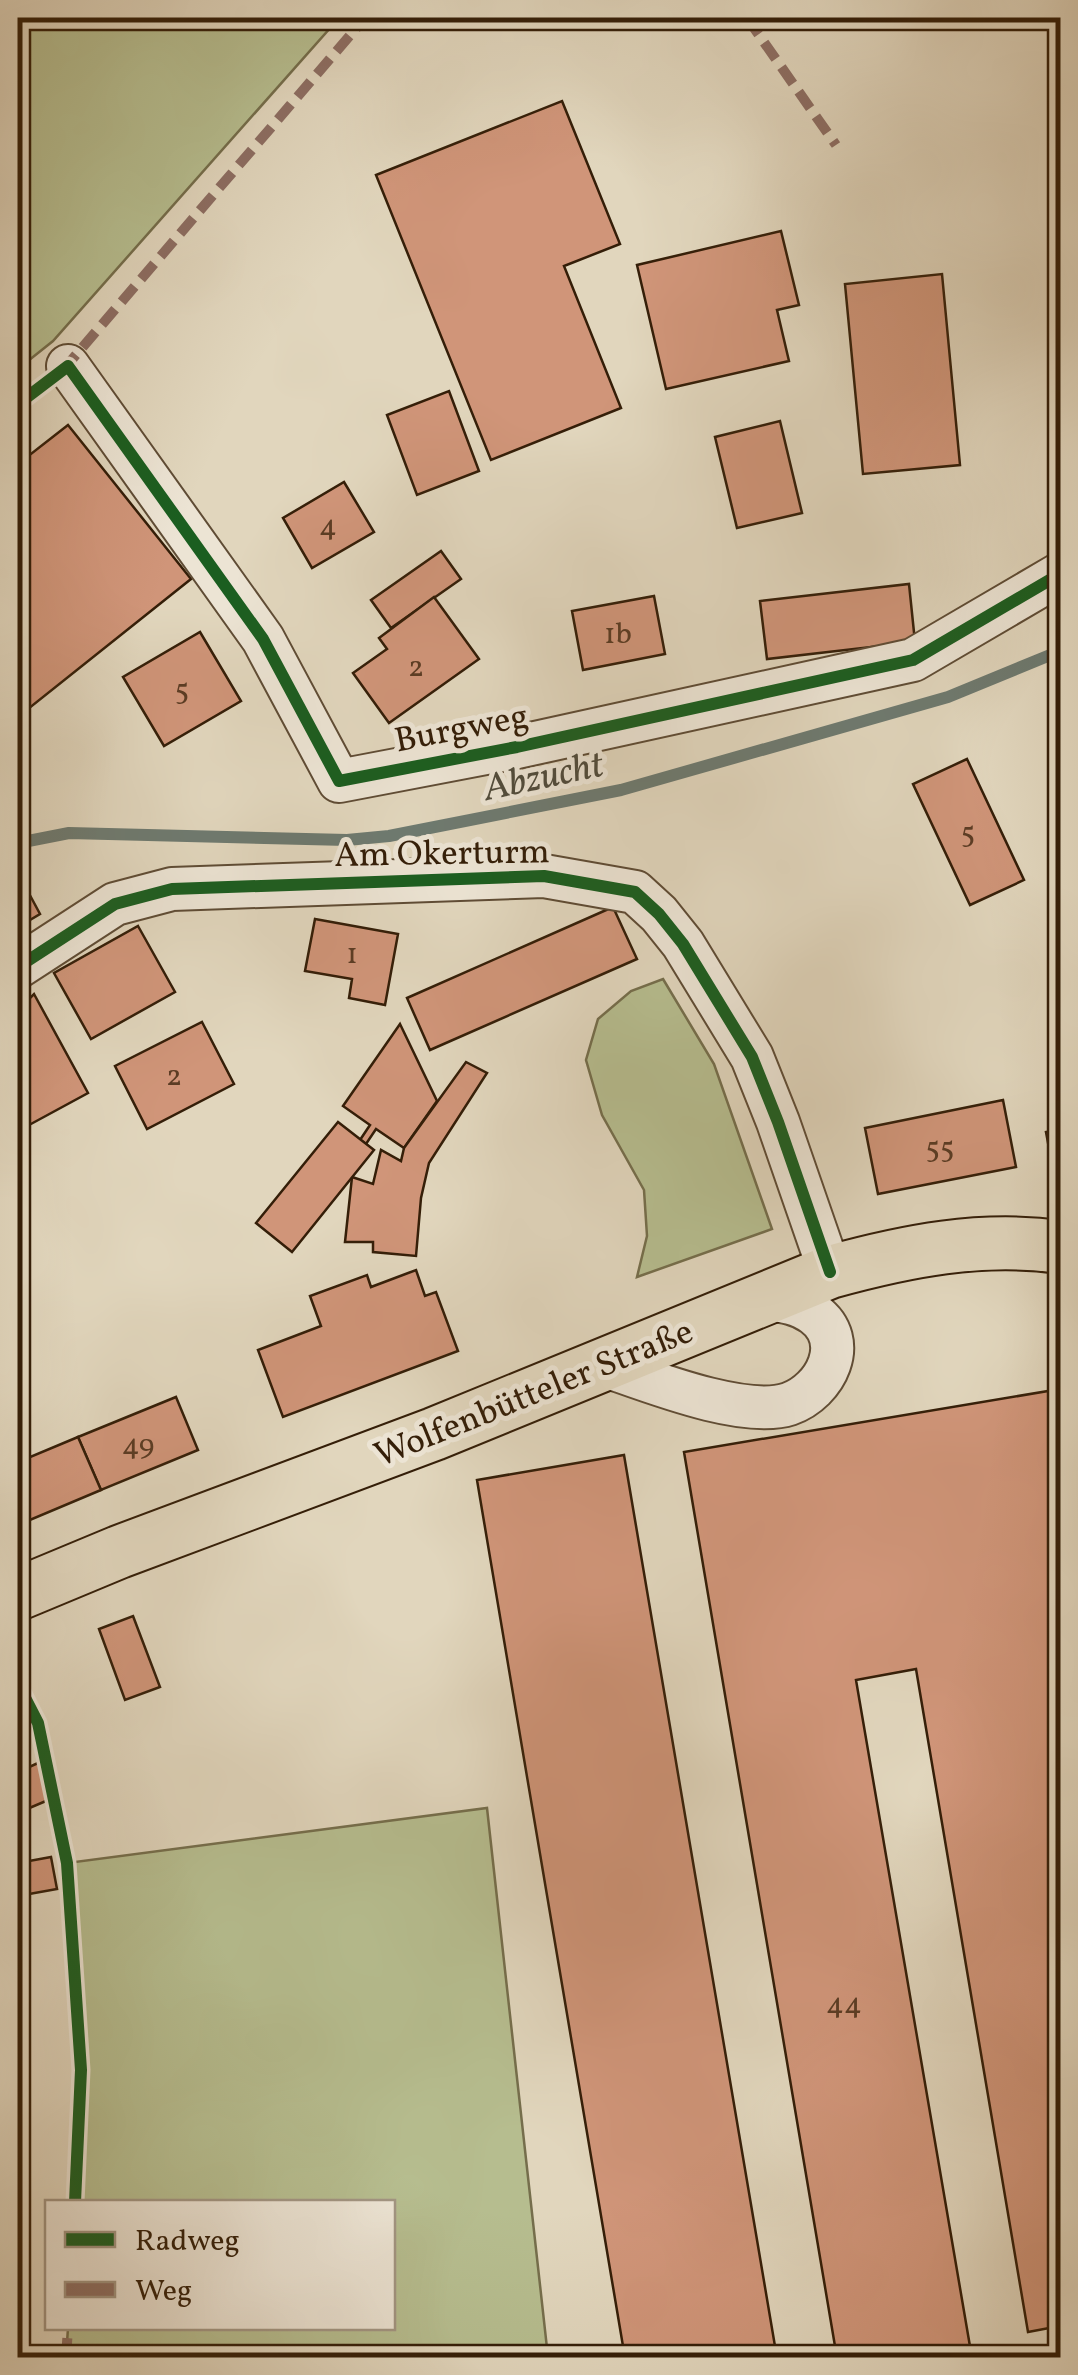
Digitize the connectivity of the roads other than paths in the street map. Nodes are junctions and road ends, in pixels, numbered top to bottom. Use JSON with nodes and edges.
{"nodes":[{"id":1,"x":68,"y":366,"type":"dead end"},
{"id":2,"x":1060,"y":574,"type":"edge"},
{"id":3,"x":18,"y":967,"type":"edge"},
{"id":4,"x":1060,"y":1247,"type":"edge"},
{"id":5,"x":830,"y":1272,"type":"junction"},
{"id":6,"x":763,"y":1300,"type":"junction"},
{"id":7,"x":603,"y":1365,"type":"junction"},
{"id":8,"x":18,"y":1594,"type":"edge"}],
"edges":[{"from":1,"to":2,"type":"street","name":"Burgweg"},
{"from":3,"to":5,"type":"street","name":"Am Okerturm"},
{"from":4,"to":5,"type":"main road","name":"Wolfenbütteler Straße"},
{"from":5,"to":6,"type":"main road","name":"Wolfenbütteler Straße"},
{"from":6,"to":7,"type":"main road","name":"Wolfenbütteler Straße"},
{"from":6,"to":7,"type":"street"},
{"from":7,"to":8,"type":"main road","name":"Wolfenbütteler Straße"}]}
